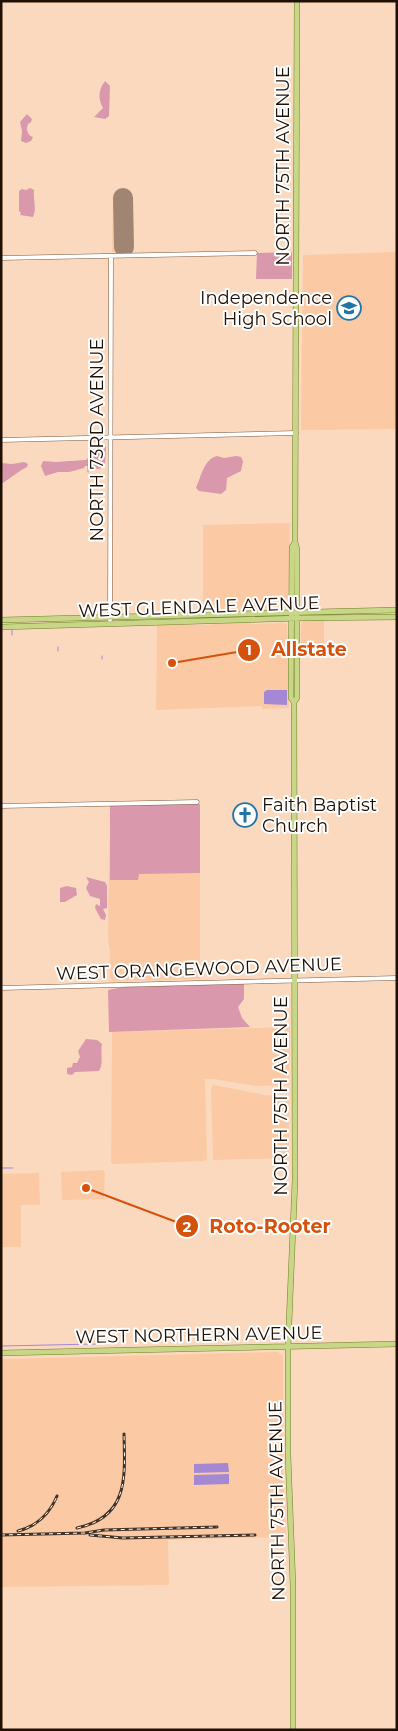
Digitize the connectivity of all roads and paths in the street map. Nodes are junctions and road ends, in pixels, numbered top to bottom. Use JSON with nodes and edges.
{"nodes":[{"id":1,"x":297,"y":1,"type":"edge"},
{"id":2,"x":255,"y":253,"type":"dead end"},
{"id":3,"x":112,"y":257,"type":"junction"},
{"id":4,"x":1,"y":258,"type":"edge"},
{"id":5,"x":296,"y":433,"type":"junction"},
{"id":6,"x":110,"y":437,"type":"junction"},
{"id":7,"x":1,"y":440,"type":"edge"},
{"id":8,"x":397,"y":610,"type":"edge"},
{"id":9,"x":294,"y":611,"type":"junction"},
{"id":10,"x":111,"y":616,"type":"junction"},
{"id":11,"x":397,"y":616,"type":"edge"},
{"id":12,"x":294,"y":618,"type":"junction"},
{"id":13,"x":1,"y":620,"type":"edge"},
{"id":14,"x":110,"y":624,"type":"junction"},
{"id":15,"x":1,"y":626,"type":"edge"},
{"id":16,"x":197,"y":802,"type":"dead end"},
{"id":17,"x":1,"y":806,"type":"edge"},
{"id":18,"x":397,"y":978,"type":"edge"},
{"id":19,"x":295,"y":980,"type":"junction"},
{"id":20,"x":1,"y":988,"type":"edge"},
{"id":21,"x":397,"y":1344,"type":"edge"},
{"id":22,"x":288,"y":1347,"type":"junction"},
{"id":23,"x":1,"y":1353,"type":"edge"},
{"id":24,"x":293,"y":1730,"type":"edge"}],
"edges":[{"from":1,"to":5,"type":"main road","name":"NORTH 75TH AVENUE"},
{"from":2,"to":3,"type":"street"},
{"from":3,"to":4,"type":"street"},
{"from":3,"to":6,"type":"street","name":"NORTH 73RD AVENUE"},
{"from":5,"to":6,"type":"street"},
{"from":5,"to":9,"type":"main road","name":"NORTH 75TH AVENUE"},
{"from":6,"to":7,"type":"street"},
{"from":6,"to":10,"type":"street","name":"NORTH 73RD AVENUE"},
{"from":8,"to":9,"type":"main road","name":"WEST GLENDALE AVENUE"},
{"from":9,"to":10,"type":"main road","name":"WEST GLENDALE AVENUE"},
{"from":9,"to":12,"type":"main road","name":"NORTH 75TH AVENUE"},
{"from":10,"to":13,"type":"main road","name":"WEST GLENDALE AVENUE"},
{"from":10,"to":14,"type":"street","name":"NORTH 73RD AVENUE"},
{"from":11,"to":12,"type":"main road","name":"WEST GLENDALE AVENUE"},
{"from":12,"to":14,"type":"main road","name":"WEST GLENDALE AVENUE"},
{"from":12,"to":19,"type":"main road","name":"NORTH 75TH AVENUE"},
{"from":14,"to":15,"type":"main road","name":"WEST GLENDALE AVENUE"},
{"from":16,"to":17,"type":"street"},
{"from":18,"to":19,"type":"street","name":"WEST ORANGEWOOD AVENUE"},
{"from":19,"to":20,"type":"street","name":"WEST ORANGEWOOD AVENUE"},
{"from":19,"to":22,"type":"main road","name":"NORTH 75TH AVENUE"},
{"from":21,"to":22,"type":"main road","name":"WEST NORTHERN AVENUE"},
{"from":22,"to":23,"type":"main road","name":"WEST NORTHERN AVENUE"},
{"from":22,"to":24,"type":"main road","name":"NORTH 75TH AVENUE"}]}
